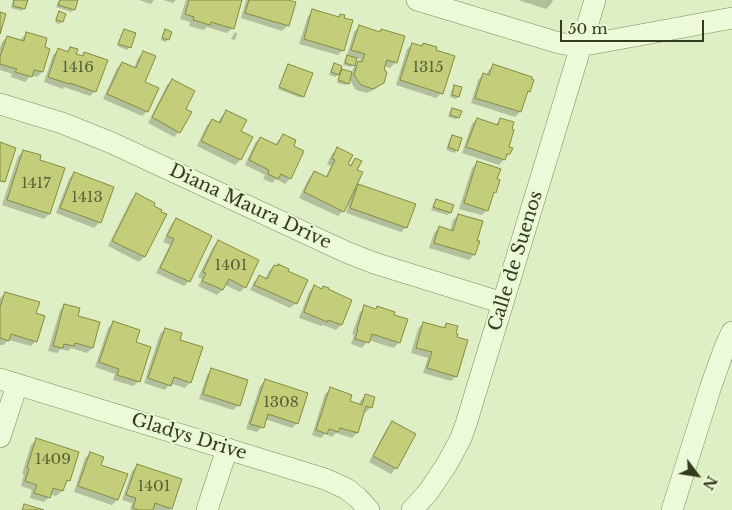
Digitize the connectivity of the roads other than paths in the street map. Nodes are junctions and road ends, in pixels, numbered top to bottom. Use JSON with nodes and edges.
{"nodes":[{"id":1,"x":417,"y":0,"type":"edge"},
{"id":2,"x":595,"y":0,"type":"edge"},
{"id":3,"x":732,"y":18,"type":"edge"},
{"id":4,"x":581,"y":45,"type":"junction"},
{"id":5,"x":0,"y":104,"type":"edge"},
{"id":6,"x":503,"y":303,"type":"junction"},
{"id":7,"x":732,"y":332,"type":"edge"},
{"id":8,"x":8,"y":382,"type":"edge"},
{"id":9,"x":0,"y":436,"type":"edge"},
{"id":10,"x":227,"y":449,"type":"junction"},
{"id":11,"x":207,"y":510,"type":"edge"},
{"id":12,"x":369,"y":510,"type":"edge"},
{"id":13,"x":412,"y":510,"type":"edge"},
{"id":14,"x":672,"y":510,"type":"edge"}],
"edges":[{"from":1,"to":4,"type":"street"},
{"from":2,"to":4,"type":"street","name":"Calle de Suenos"},
{"from":3,"to":4,"type":"street"},
{"from":4,"to":6,"type":"street","name":"Calle de Suenos"},
{"from":5,"to":6,"type":"street","name":"Diana Maura Drive"},
{"from":6,"to":13,"type":"street","name":"Calle de Suenos"},
{"from":7,"to":14,"type":"street"},
{"from":8,"to":9,"type":"street"},
{"from":8,"to":10,"type":"street","name":"Gladys Drive"},
{"from":10,"to":11,"type":"street"},
{"from":10,"to":12,"type":"street","name":"Gladys Drive"}]}
